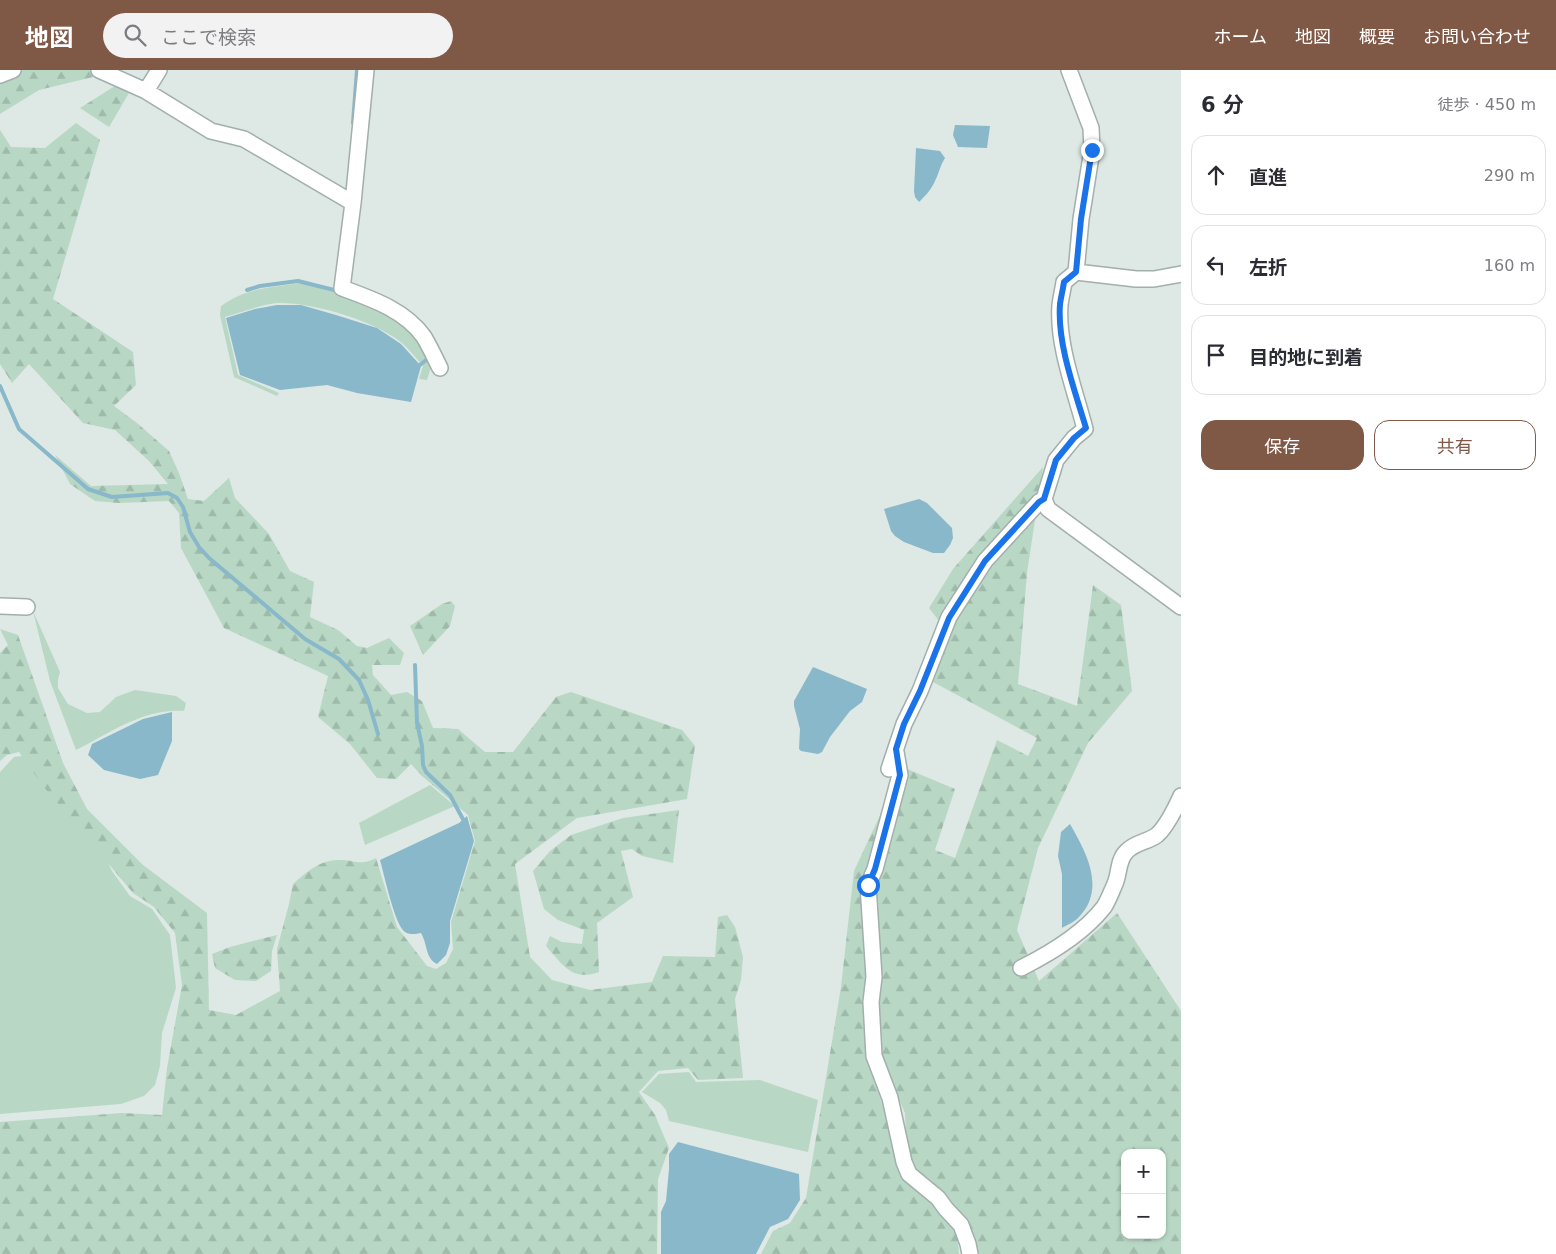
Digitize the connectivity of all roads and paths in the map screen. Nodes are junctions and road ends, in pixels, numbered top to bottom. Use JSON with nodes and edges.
{"nodes":[{"id":1,"x":13,"y":70,"type":"edge"},
{"id":2,"x":99,"y":70,"type":"edge"},
{"id":3,"x":160,"y":70,"type":"edge"},
{"id":4,"x":366,"y":70,"type":"edge"},
{"id":5,"x":1069,"y":70,"type":"edge"},
{"id":6,"x":0,"y":75,"type":"edge"},
{"id":7,"x":146,"y":92,"type":"junction"},
{"id":8,"x":353,"y":203,"type":"junction"},
{"id":9,"x":1076,"y":272,"type":"junction"},
{"id":10,"x":1181,"y":274,"type":"edge"},
{"id":11,"x":440,"y":368,"type":"dead end"},
{"id":12,"x":1044,"y":499,"type":"junction"},
{"id":13,"x":0,"y":606,"type":"edge"},
{"id":14,"x":27,"y":607,"type":"dead end"},
{"id":15,"x":1181,"y":607,"type":"edge"},
{"id":16,"x":896,"y":749,"type":"junction"},
{"id":17,"x":889,"y":769,"type":"dead end"},
{"id":18,"x":1181,"y":796,"type":"edge"},
{"id":19,"x":1021,"y":968,"type":"dead end"},
{"id":20,"x":970,"y":1254,"type":"edge"}],
"edges":[{"from":1,"to":6,"type":"street"},
{"from":2,"to":7,"type":"street"},
{"from":3,"to":7,"type":"street"},
{"from":4,"to":8,"type":"street"},
{"from":5,"to":9,"type":"street"},
{"from":7,"to":8,"type":"street"},
{"from":8,"to":11,"type":"street"},
{"from":9,"to":10,"type":"street"},
{"from":9,"to":12,"type":"street"},
{"from":12,"to":15,"type":"street"},
{"from":12,"to":16,"type":"street"},
{"from":13,"to":14,"type":"street"},
{"from":16,"to":17,"type":"street"},
{"from":16,"to":20,"type":"street"},
{"from":18,"to":19,"type":"street"}]}
